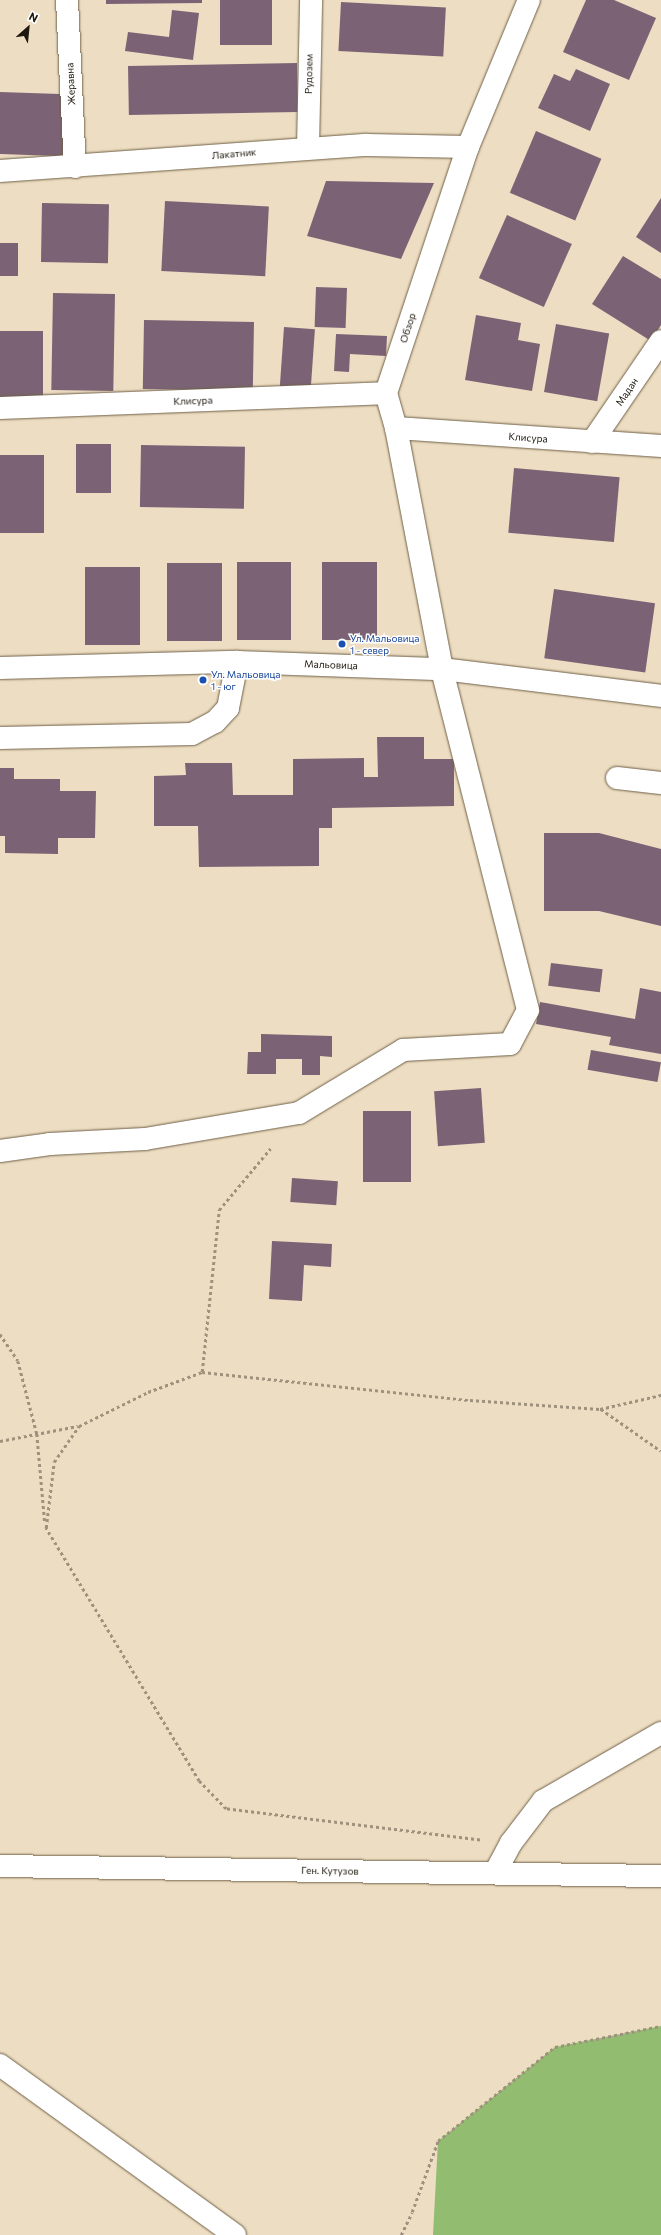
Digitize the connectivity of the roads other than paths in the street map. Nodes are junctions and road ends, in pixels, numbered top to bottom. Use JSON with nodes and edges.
{"nodes":[{"id":1,"x":67,"y":0,"type":"edge"},
{"id":2,"x":311,"y":0,"type":"edge"},
{"id":3,"x":529,"y":0,"type":"edge"},
{"id":4,"x":468,"y":147,"type":"junction"},
{"id":5,"x":308,"y":148,"type":"junction"},
{"id":6,"x":75,"y":167,"type":"junction"},
{"id":7,"x":0,"y":171,"type":"edge"},
{"id":8,"x":661,"y":341,"type":"edge"},
{"id":9,"x":386,"y":394,"type":"junction"},
{"id":10,"x":0,"y":408,"type":"edge"},
{"id":11,"x":396,"y":428,"type":"junction"},
{"id":12,"x":592,"y":442,"type":"junction"},
{"id":13,"x":661,"y":446,"type":"edge"},
{"id":14,"x":237,"y":662,"type":"junction"},
{"id":15,"x":0,"y":668,"type":"edge"},
{"id":16,"x":442,"y":669,"type":"junction"},
{"id":17,"x":661,"y":696,"type":"edge"},
{"id":18,"x":0,"y":738,"type":"edge"},
{"id":19,"x":617,"y":778,"type":"dead end"},
{"id":20,"x":661,"y":783,"type":"edge"},
{"id":21,"x":0,"y":1151,"type":"edge"},
{"id":22,"x":661,"y":1734,"type":"edge"},
{"id":23,"x":0,"y":1866,"type":"edge"},
{"id":24,"x":495,"y":1873,"type":"junction"},
{"id":25,"x":661,"y":1876,"type":"edge"},
{"id":26,"x":0,"y":2065,"type":"edge"},
{"id":27,"x":236,"y":2235,"type":"edge"}],
"edges":[{"from":1,"to":6,"type":"street","name":"Жеравна"},
{"from":2,"to":5,"type":"street","name":"Рудозем"},
{"from":3,"to":4,"type":"street","name":"Обзор"},
{"from":4,"to":5,"type":"street","name":"Лакатник"},
{"from":4,"to":9,"type":"street","name":"Обзор"},
{"from":5,"to":6,"type":"street","name":"Лакатник"},
{"from":6,"to":7,"type":"street","name":"Лакатник"},
{"from":8,"to":12,"type":"street","name":"Мадан"},
{"from":9,"to":10,"type":"street","name":"Клисура"},
{"from":9,"to":11,"type":"street"},
{"from":11,"to":12,"type":"street","name":"Клисура"},
{"from":11,"to":16,"type":"street"},
{"from":12,"to":13,"type":"street","name":"Клисура"},
{"from":14,"to":15,"type":"street","name":"Мальовица"},
{"from":14,"to":16,"type":"street","name":"Мальовица"},
{"from":14,"to":18,"type":"street"},
{"from":16,"to":17,"type":"street","name":"Мальовица"},
{"from":16,"to":21,"type":"street"},
{"from":19,"to":20,"type":"street"},
{"from":22,"to":24,"type":"street"},
{"from":23,"to":24,"type":"street","name":"Ген. Кутузов"},
{"from":24,"to":25,"type":"street","name":"Ген. Кутузов"},
{"from":26,"to":27,"type":"street"}]}
